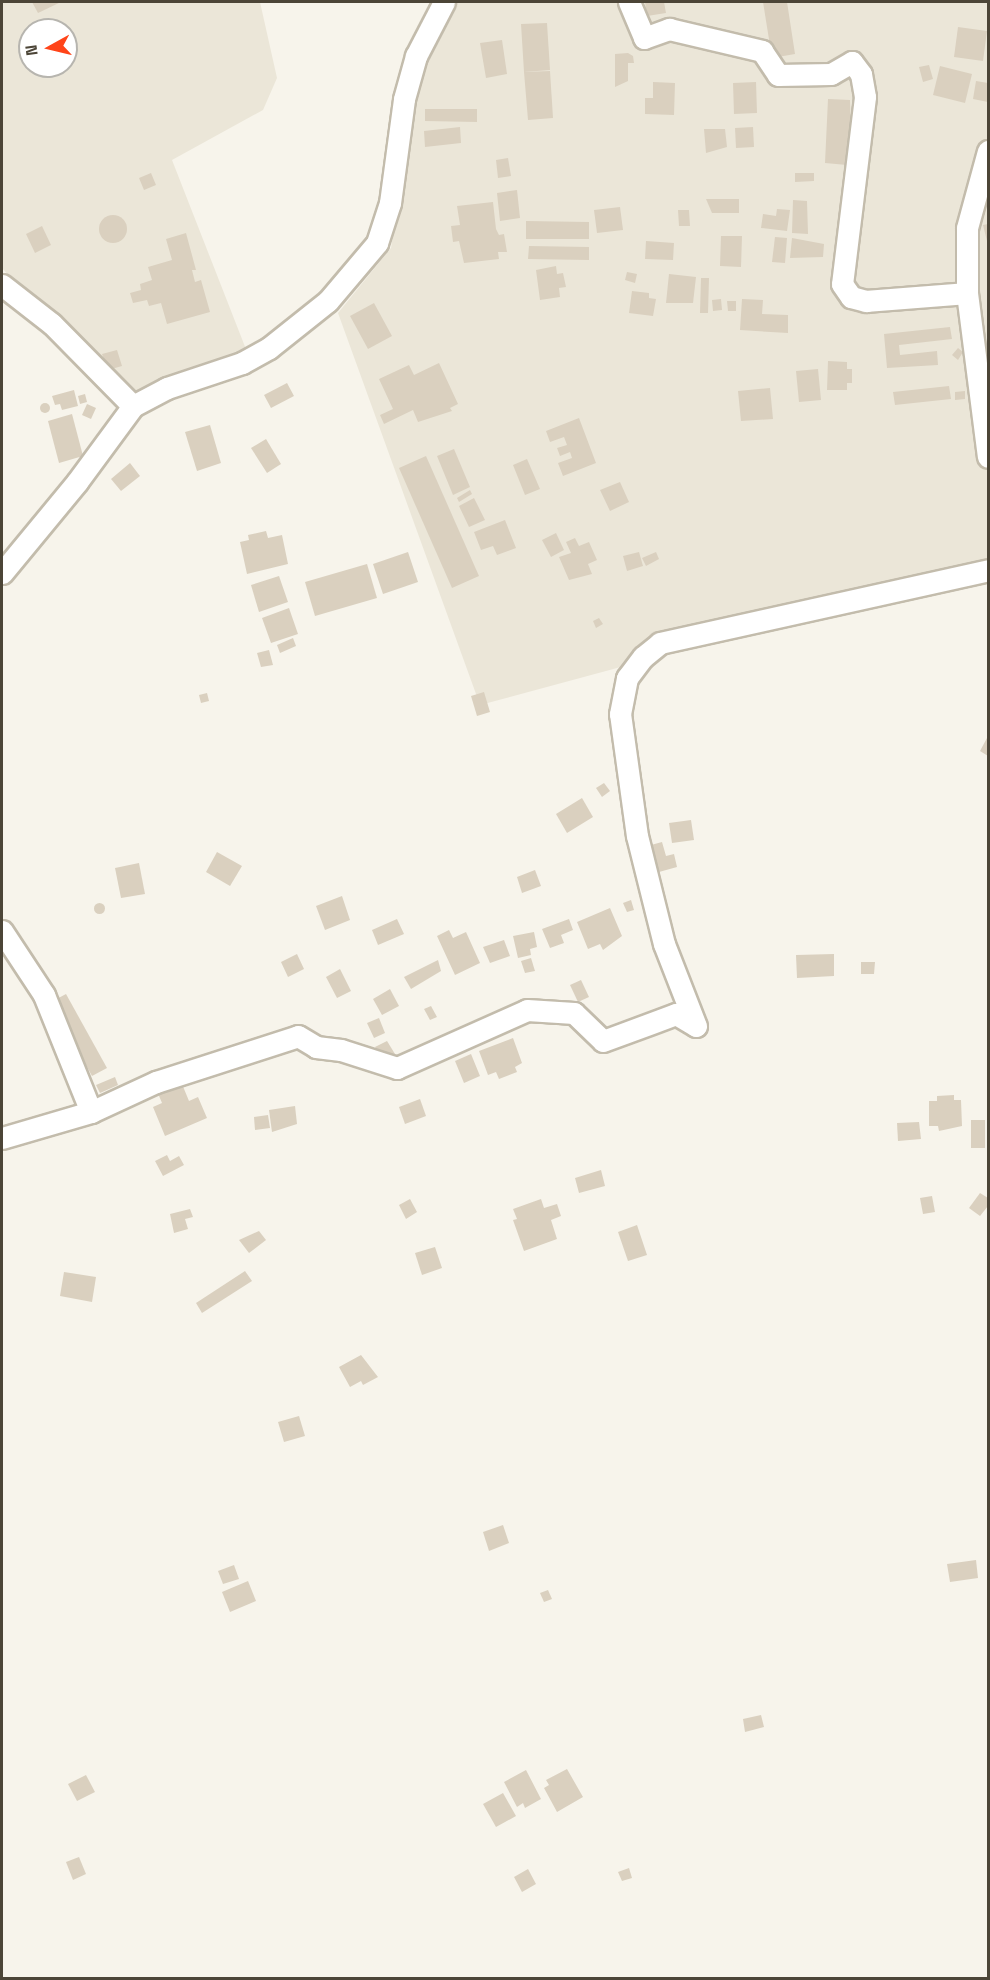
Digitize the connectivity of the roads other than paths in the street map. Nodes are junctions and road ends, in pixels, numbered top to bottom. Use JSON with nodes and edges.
{"nodes":[{"id":1,"x":444,"y":2,"type":"edge"},
{"id":2,"x":629,"y":2,"type":"edge"},
{"id":3,"x":988,"y":151,"type":"edge"},
{"id":4,"x":2,"y":285,"type":"edge"},
{"id":5,"x":967,"y":293,"type":"junction"},
{"id":6,"x":133,"y":406,"type":"junction"},
{"id":7,"x":988,"y":457,"type":"edge"},
{"id":8,"x":988,"y":570,"type":"edge"},
{"id":9,"x":2,"y":573,"type":"edge"},
{"id":10,"x":2,"y":931,"type":"edge"},
{"id":11,"x":92,"y":1112,"type":"junction"},
{"id":12,"x":2,"y":1138,"type":"edge"}],
"edges":[{"from":1,"to":6,"type":"street"},
{"from":2,"to":5,"type":"street"},
{"from":3,"to":5,"type":"street"},
{"from":4,"to":6,"type":"street"},
{"from":5,"to":7,"type":"street"},
{"from":6,"to":9,"type":"street"},
{"from":8,"to":11,"type":"street"},
{"from":10,"to":11,"type":"street"},
{"from":11,"to":12,"type":"street"}]}
